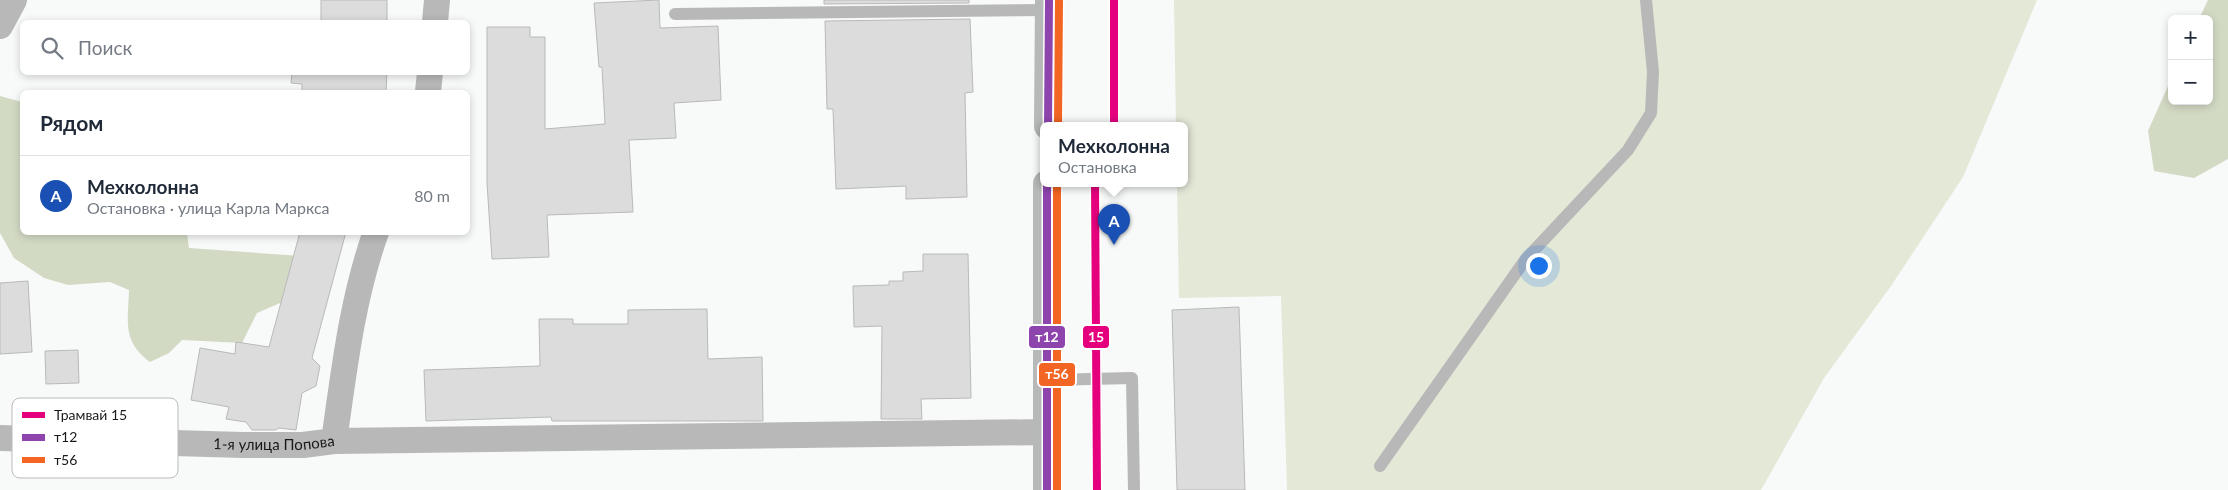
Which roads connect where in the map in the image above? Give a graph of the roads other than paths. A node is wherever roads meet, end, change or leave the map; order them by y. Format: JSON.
{"nodes":[{"id":1,"x":14,"y":0,"type":"edge"},
{"id":2,"x":437,"y":0,"type":"edge"},
{"id":3,"x":1646,"y":0,"type":"edge"},
{"id":4,"x":1049,"y":5,"type":"edge"},
{"id":5,"x":675,"y":14,"type":"dead end"},
{"id":6,"x":435,"y":20,"type":"edge"},
{"id":7,"x":0,"y":26,"type":"edge"},
{"id":8,"x":430,"y":75,"type":"edge"},
{"id":9,"x":428,"y":90,"type":"edge"},
{"id":10,"x":1048,"y":122,"type":"edge"},
{"id":11,"x":1047,"y":187,"type":"edge"},
{"id":12,"x":375,"y":235,"type":"edge"},
{"id":13,"x":1046,"y":380,"type":"junction"},
{"id":14,"x":1047,"y":432,"type":"junction"},
{"id":15,"x":334,"y":441,"type":"junction"},
{"id":16,"x":178,"y":443,"type":"edge"},
{"id":17,"x":1380,"y":466,"type":"dead end"},
{"id":18,"x":1047,"y":490,"type":"edge"},
{"id":19,"x":1134,"y":490,"type":"edge"}],
"edges":[{"from":1,"to":7,"type":"street"},
{"from":2,"to":6,"type":"street"},
{"from":3,"to":17,"type":"lane"},
{"from":4,"to":5,"type":"lane"},
{"from":4,"to":10,"type":"main road"},
{"from":8,"to":9,"type":"street"},
{"from":11,"to":13,"type":"main road"},
{"from":12,"to":15,"type":"street","name":"1-я улица Попова"},
{"from":13,"to":14,"type":"main road"},
{"from":13,"to":19,"type":"lane"},
{"from":14,"to":15,"type":"street"},
{"from":14,"to":18,"type":"main road"},
{"from":15,"to":16,"type":"street","name":"1-я улица Попова"}]}
